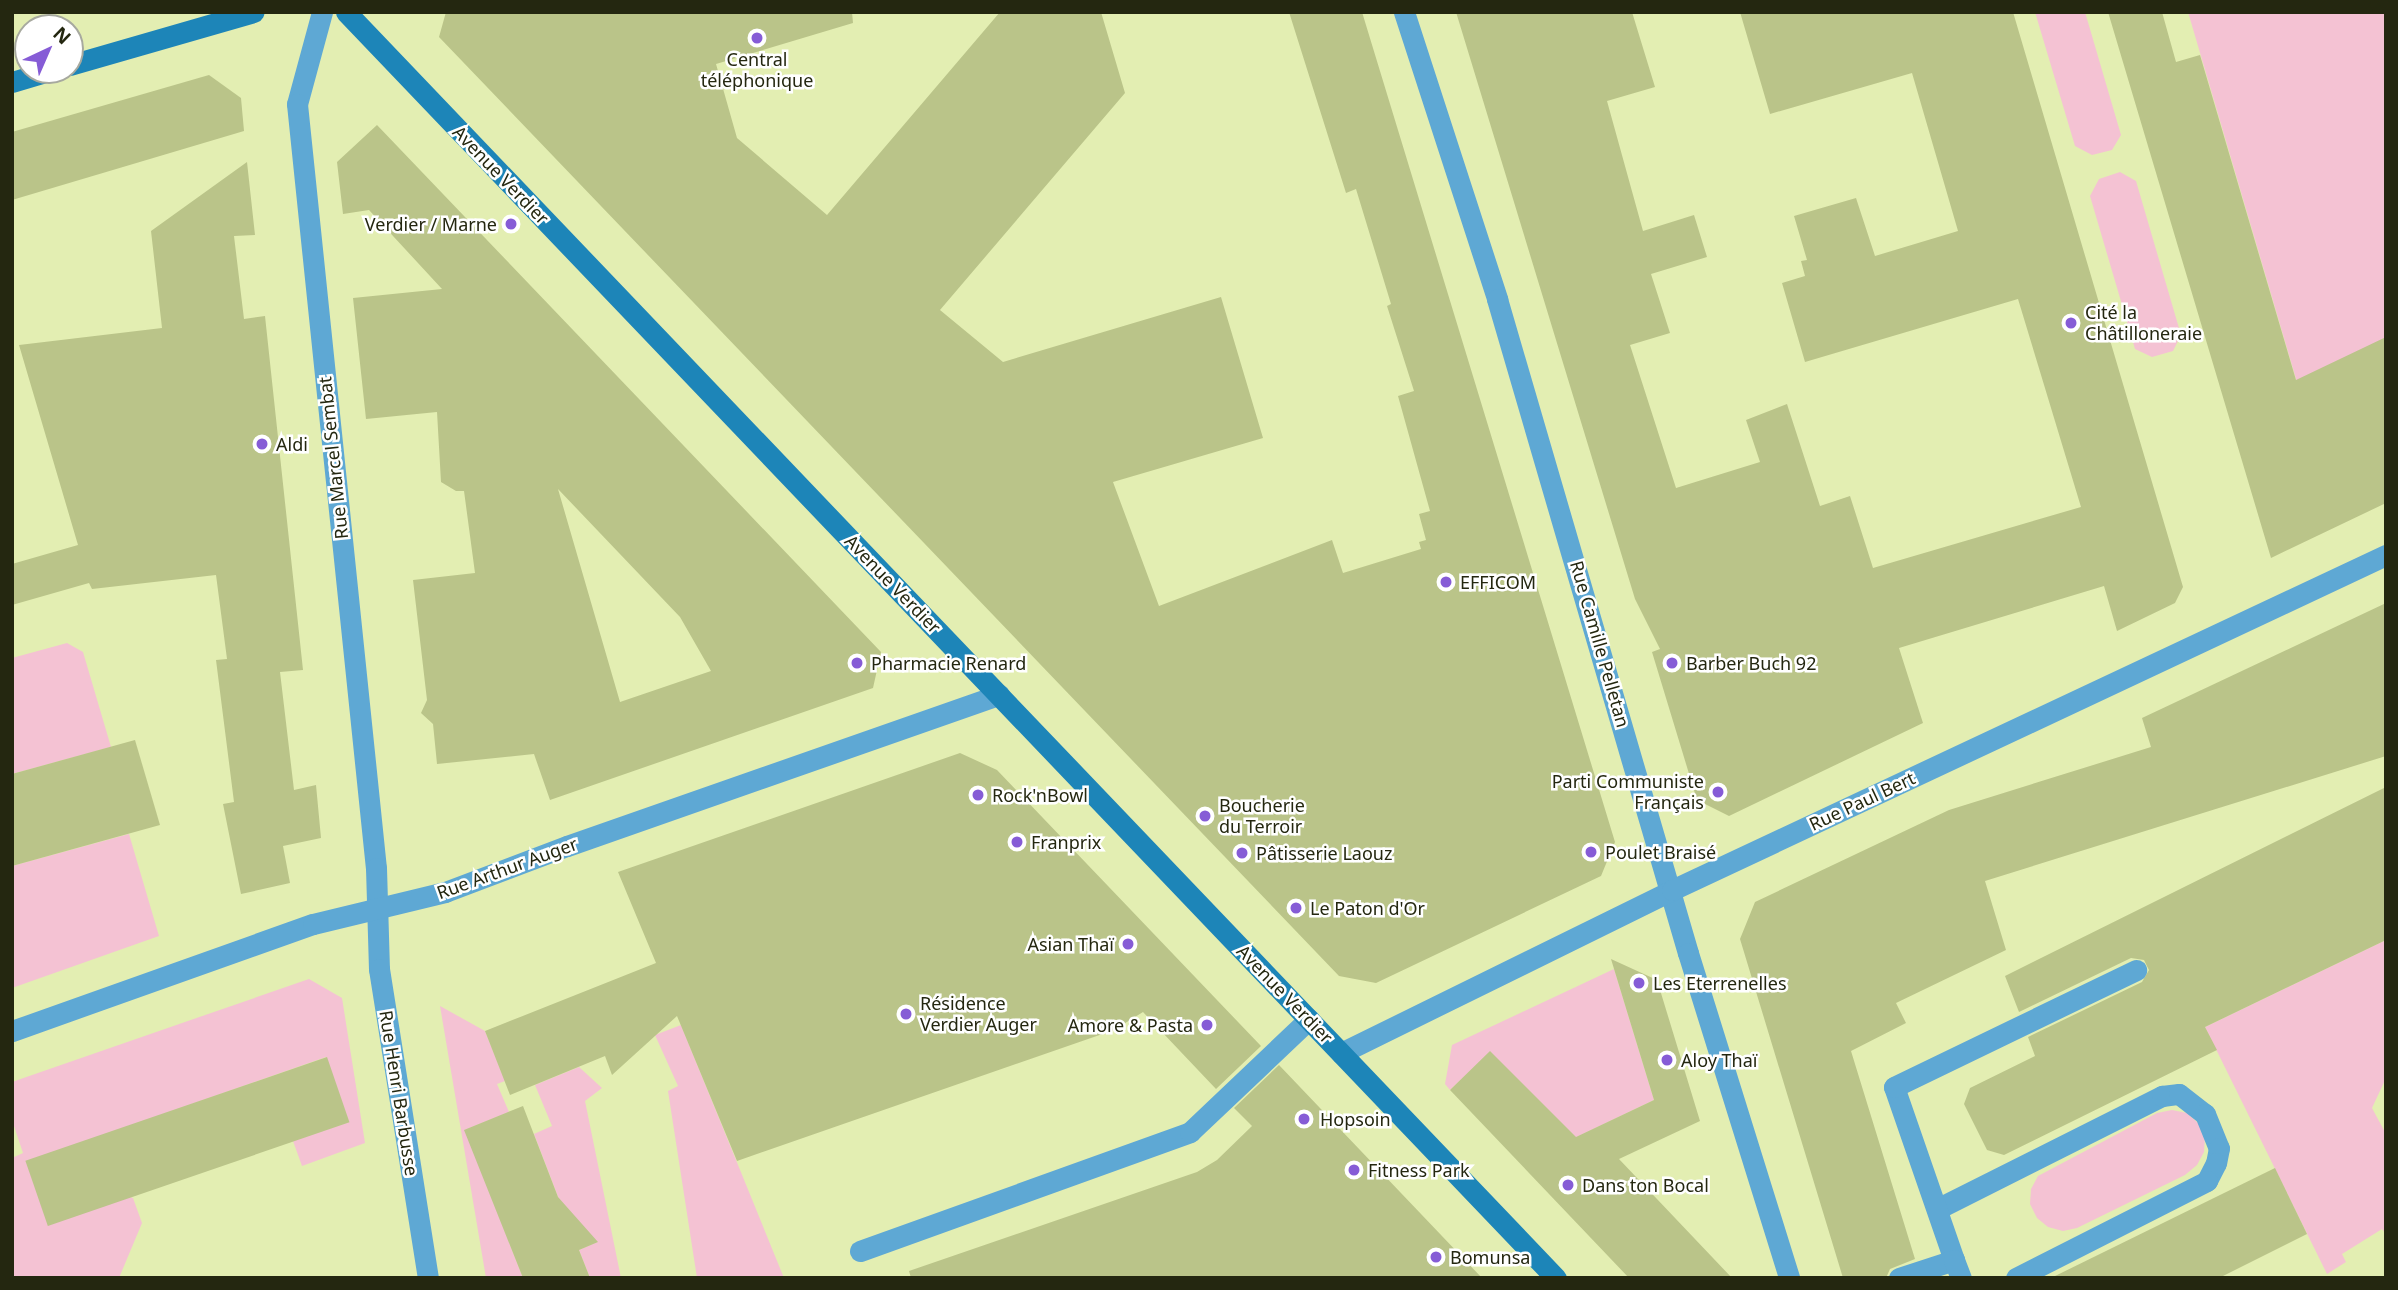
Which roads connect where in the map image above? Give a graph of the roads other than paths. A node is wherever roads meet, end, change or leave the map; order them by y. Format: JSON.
{"nodes":[{"id":1,"x":254,"y":12,"type":"edge"},
{"id":2,"x":322,"y":12,"type":"edge"},
{"id":3,"x":346,"y":12,"type":"edge"},
{"id":4,"x":1404,"y":12,"type":"edge"},
{"id":5,"x":84,"y":61,"type":"edge"},
{"id":6,"x":2386,"y":555,"type":"edge"},
{"id":7,"x":999,"y":695,"type":"junction"},
{"id":8,"x":1672,"y":890,"type":"junction"},
{"id":9,"x":376,"y":907,"type":"junction"},
{"id":10,"x":2136,"y":970,"type":"dead end"},
{"id":11,"x":1309,"y":1019,"type":"junction"},
{"id":12,"x":12,"y":1031,"type":"edge"},
{"id":13,"x":1341,"y":1053,"type":"junction"},
{"id":14,"x":1937,"y":1209,"type":"junction"},
{"id":15,"x":860,"y":1251,"type":"dead end"},
{"id":16,"x":1958,"y":1269,"type":"edge"},
{"id":17,"x":428,"y":1278,"type":"edge"},
{"id":18,"x":1556,"y":1278,"type":"edge"},
{"id":19,"x":1789,"y":1278,"type":"edge"},
{"id":20,"x":1899,"y":1278,"type":"edge"},
{"id":21,"x":2016,"y":1278,"type":"edge"}],
"edges":[{"from":1,"to":5,"type":"main road"},
{"from":2,"to":9,"type":"street","name":"Rue Marcel Sembat"},
{"from":3,"to":7,"type":"main road","name":"Avenue Verdier"},
{"from":4,"to":8,"type":"street","name":"Rue Camille Pelletan"},
{"from":6,"to":8,"type":"street","name":"Rue Paul Bert"},
{"from":7,"to":9,"type":"street","name":"Rue Arthur Auger"},
{"from":7,"to":11,"type":"main road","name":"Avenue Verdier"},
{"from":8,"to":13,"type":"street","name":"Rue Paul Bert"},
{"from":8,"to":19,"type":"street","name":"Rue Camille Pelletan"},
{"from":9,"to":12,"type":"street","name":"Rue Arthur Auger"},
{"from":9,"to":17,"type":"street","name":"Rue Henri Barbusse"},
{"from":10,"to":14,"type":"street"},
{"from":11,"to":13,"type":"main road","name":"Avenue Verdier"},
{"from":11,"to":15,"type":"street"},
{"from":13,"to":18,"type":"main road","name":"Avenue Verdier"},
{"from":14,"to":16,"type":"street"},
{"from":14,"to":21,"type":"street"},
{"from":16,"to":20,"type":"street"}]}
